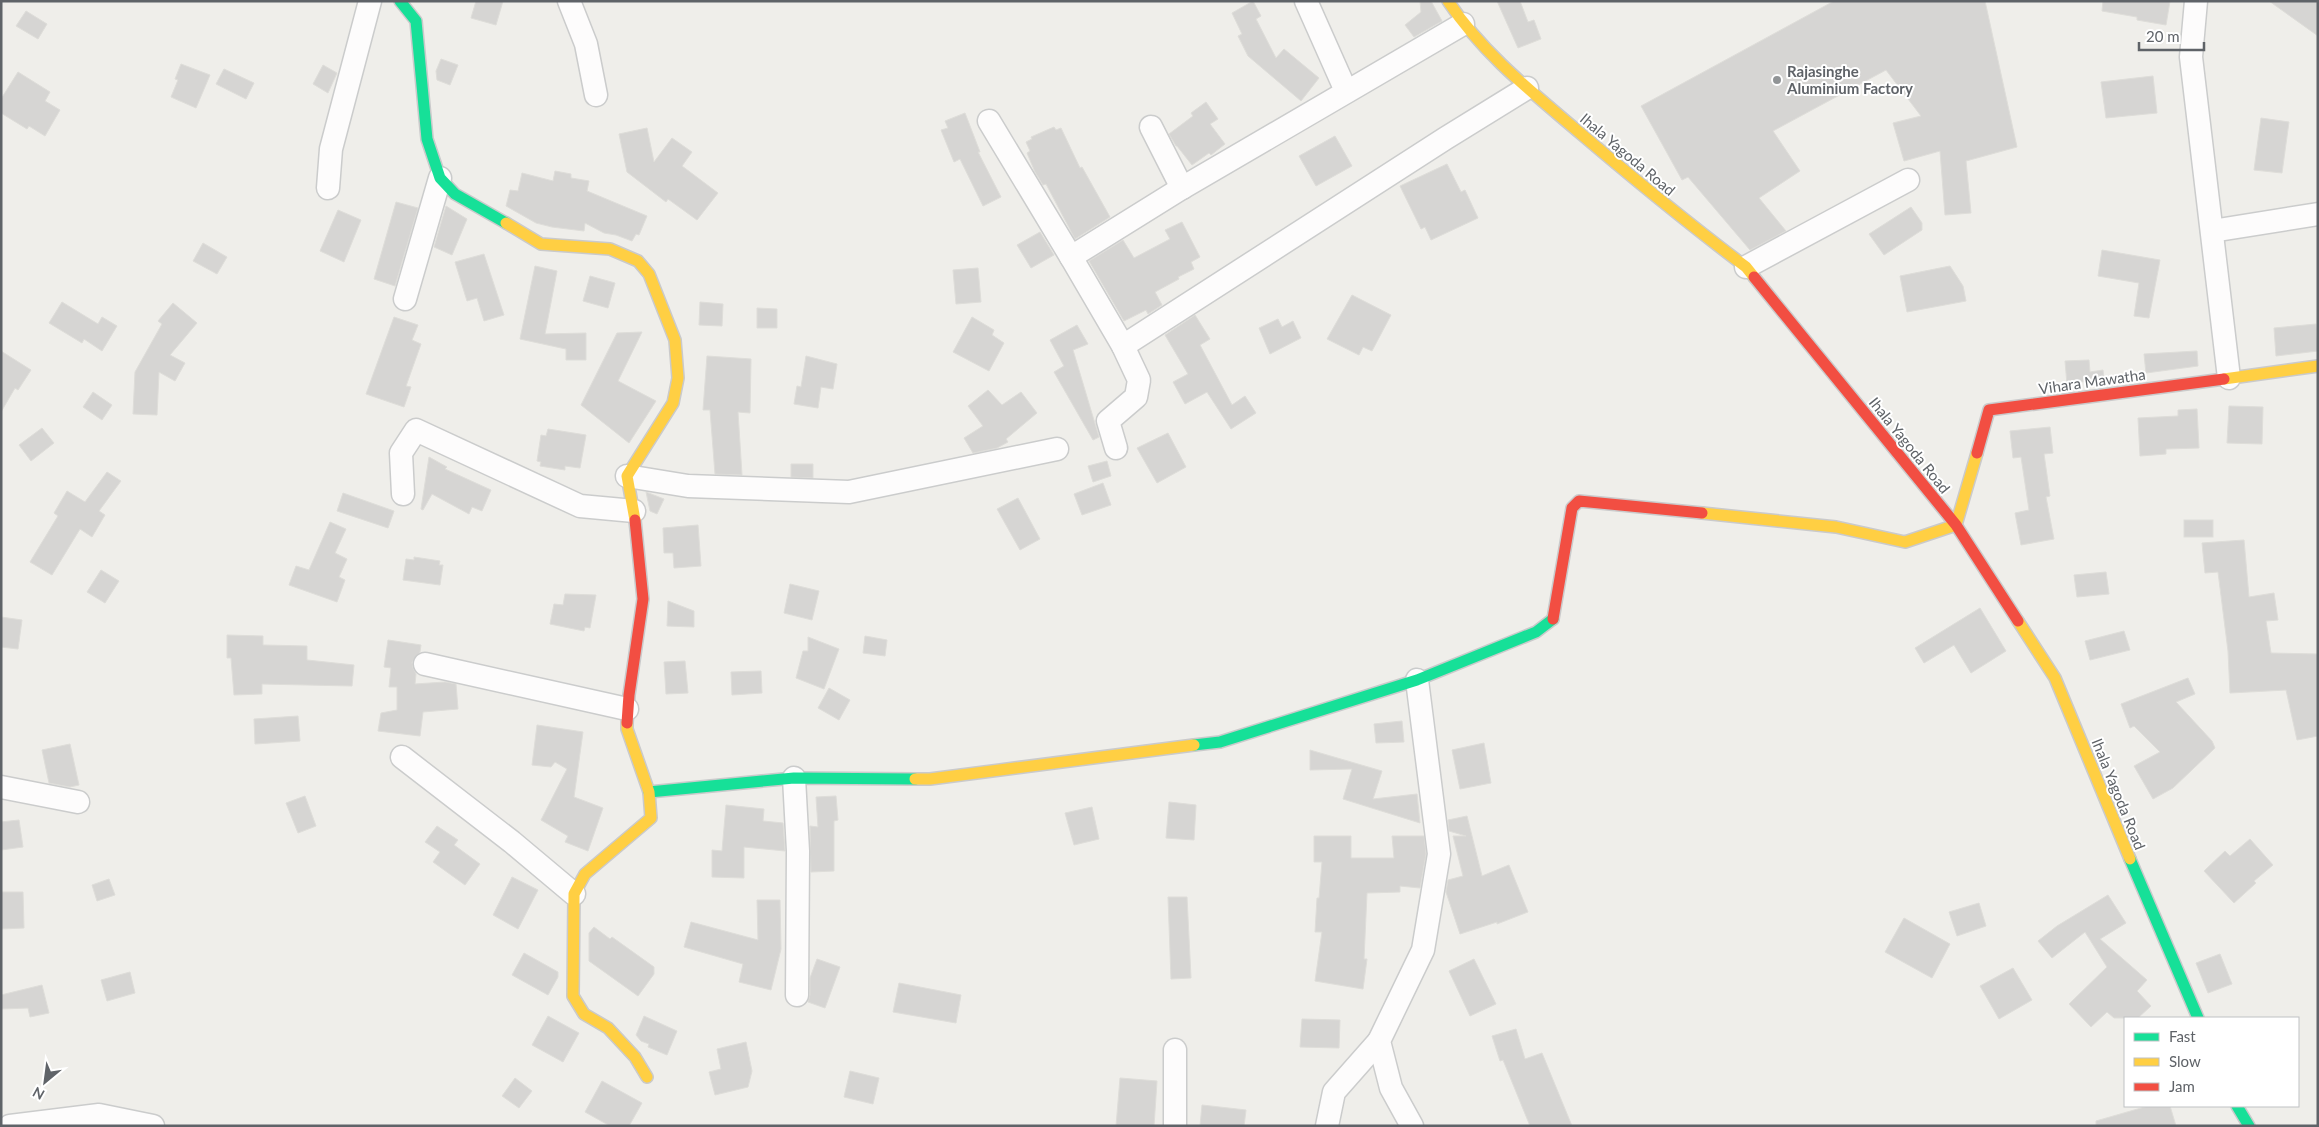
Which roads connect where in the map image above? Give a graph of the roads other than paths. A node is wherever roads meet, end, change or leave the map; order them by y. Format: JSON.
{"nodes":[{"id":1,"x":370,"y":1,"type":"edge"},
{"id":2,"x":400,"y":1,"type":"edge"},
{"id":3,"x":569,"y":1,"type":"edge"},
{"id":4,"x":1306,"y":1,"type":"edge"},
{"id":5,"x":1448,"y":1,"type":"edge"},
{"id":6,"x":2196,"y":1,"type":"edge"},
{"id":7,"x":1463,"y":24,"type":"junction"},
{"id":8,"x":1527,"y":88,"type":"junction"},
{"id":9,"x":1346,"y":91,"type":"junction"},
{"id":10,"x":596,"y":95,"type":"dead end"},
{"id":11,"x":989,"y":120,"type":"dead end"},
{"id":12,"x":1151,"y":127,"type":"dead end"},
{"id":13,"x":440,"y":178,"type":"junction"},
{"id":14,"x":1908,"y":180,"type":"dead end"},
{"id":15,"x":328,"y":188,"type":"dead end"},
{"id":16,"x":1182,"y":188,"type":"junction"},
{"id":17,"x":2318,"y":214,"type":"edge"},
{"id":18,"x":2212,"y":230,"type":"junction"},
{"id":19,"x":1071,"y":257,"type":"junction"},
{"id":20,"x":1746,"y":267,"type":"junction"},
{"id":21,"x":405,"y":299,"type":"dead end"},
{"id":22,"x":1123,"y":346,"type":"junction"},
{"id":23,"x":2318,"y":366,"type":"edge"},
{"id":24,"x":2229,"y":378,"type":"junction"},
{"id":25,"x":1116,"y":448,"type":"dead end"},
{"id":26,"x":1057,"y":449,"type":"dead end"},
{"id":27,"x":627,"y":476,"type":"junction"},
{"id":28,"x":403,"y":494,"type":"dead end"},
{"id":29,"x":634,"y":511,"type":"junction"},
{"id":30,"x":1956,"y":525,"type":"junction"},
{"id":31,"x":425,"y":664,"type":"dead end"},
{"id":32,"x":1417,"y":680,"type":"junction"},
{"id":33,"x":628,"y":710,"type":"junction"},
{"id":34,"x":402,"y":757,"type":"dead end"},
{"id":35,"x":794,"y":778,"type":"junction"},
{"id":36,"x":1,"y":787,"type":"edge"},
{"id":37,"x":649,"y":792,"type":"junction"},
{"id":38,"x":78,"y":802,"type":"dead end"},
{"id":39,"x":574,"y":894,"type":"junction"},
{"id":40,"x":797,"y":995,"type":"dead end"},
{"id":41,"x":2198,"y":1017,"type":"edge"},
{"id":42,"x":1380,"y":1041,"type":"junction"},
{"id":43,"x":1175,"y":1050,"type":"dead end"},
{"id":44,"x":646,"y":1077,"type":"dead end"},
{"id":45,"x":2238,"y":1107,"type":"edge"},
{"id":46,"x":10,"y":1126,"type":"edge"},
{"id":47,"x":153,"y":1126,"type":"edge"},
{"id":48,"x":1175,"y":1126,"type":"edge"},
{"id":49,"x":1326,"y":1126,"type":"edge"},
{"id":50,"x":1412,"y":1126,"type":"edge"},
{"id":51,"x":2249,"y":1126,"type":"edge"}],
"edges":[{"from":1,"to":15,"type":"street"},
{"from":2,"to":13,"type":"street"},
{"from":3,"to":10,"type":"street"},
{"from":4,"to":9,"type":"street"},
{"from":5,"to":7,"type":"street","name":"Ihala Yagoda Road"},
{"from":6,"to":18,"type":"street"},
{"from":7,"to":8,"type":"street","name":"Ihala Yagoda Road"},
{"from":7,"to":9,"type":"street"},
{"from":8,"to":20,"type":"street","name":"Ihala Yagoda Road"},
{"from":8,"to":22,"type":"street"},
{"from":9,"to":16,"type":"street"},
{"from":11,"to":19,"type":"street"},
{"from":12,"to":16,"type":"street"},
{"from":13,"to":21,"type":"street"},
{"from":13,"to":27,"type":"street"},
{"from":14,"to":20,"type":"street"},
{"from":16,"to":19,"type":"street"},
{"from":17,"to":18,"type":"street"},
{"from":18,"to":24,"type":"street"},
{"from":19,"to":22,"type":"street"},
{"from":20,"to":30,"type":"street","name":"Ihala Yagoda Road"},
{"from":22,"to":25,"type":"street"},
{"from":23,"to":24,"type":"street","name":"Vihara Mawatha"},
{"from":24,"to":30,"type":"street","name":"Vihara Mawatha"},
{"from":26,"to":27,"type":"street"},
{"from":27,"to":29,"type":"street"},
{"from":28,"to":29,"type":"street"},
{"from":29,"to":33,"type":"street"},
{"from":30,"to":32,"type":"street"},
{"from":30,"to":41,"type":"street","name":"Ihala Yagoda Road"},
{"from":31,"to":33,"type":"street"},
{"from":32,"to":35,"type":"street"},
{"from":32,"to":42,"type":"street"},
{"from":33,"to":37,"type":"street"},
{"from":34,"to":39,"type":"street"},
{"from":35,"to":37,"type":"street"},
{"from":35,"to":40,"type":"street"},
{"from":36,"to":38,"type":"street"},
{"from":37,"to":39,"type":"street"},
{"from":39,"to":44,"type":"street"},
{"from":42,"to":49,"type":"street"},
{"from":42,"to":50,"type":"street"},
{"from":43,"to":48,"type":"street"},
{"from":45,"to":51,"type":"street"},
{"from":46,"to":47,"type":"street"}]}
